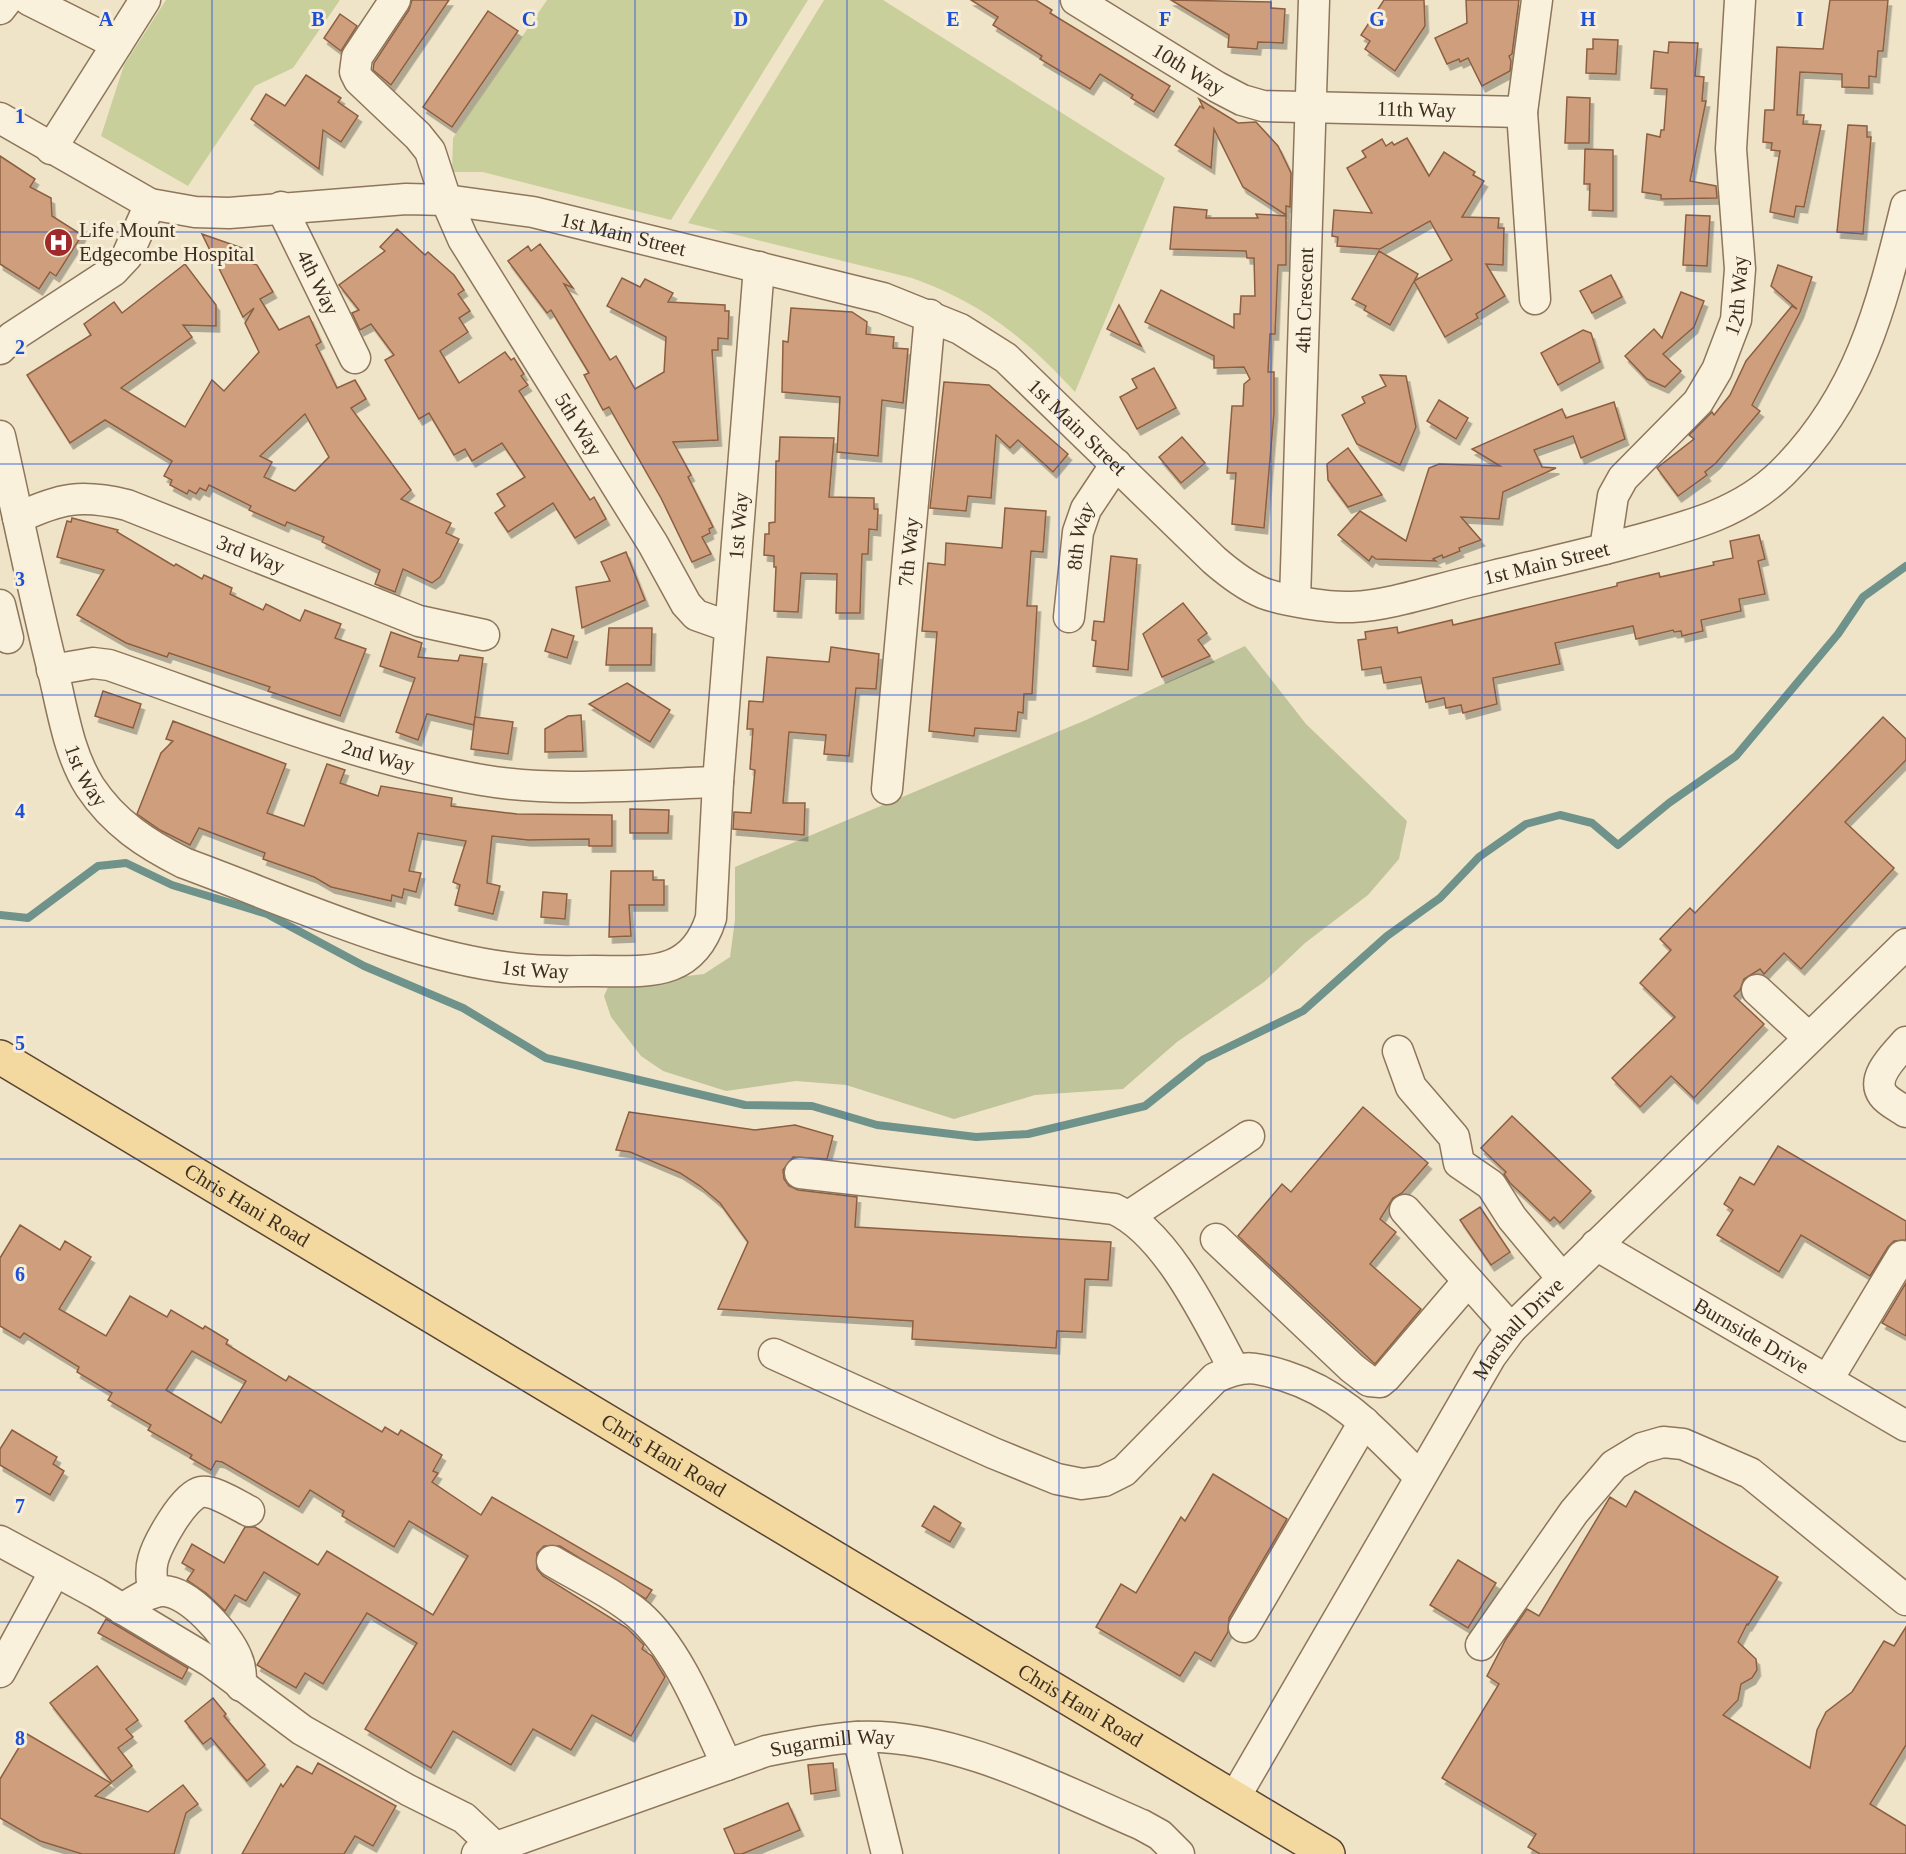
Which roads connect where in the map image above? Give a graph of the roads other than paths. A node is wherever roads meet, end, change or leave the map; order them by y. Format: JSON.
{"nodes":[{"id":1,"x":7,"y":0,"type":"edge"},
{"id":2,"x":29,"y":0,"type":"edge"},
{"id":3,"x":145,"y":0,"type":"edge"},
{"id":4,"x":395,"y":0,"type":"edge"},
{"id":5,"x":1076,"y":0,"type":"edge"},
{"id":6,"x":1314,"y":0,"type":"edge"},
{"id":7,"x":1537,"y":0,"type":"edge"},
{"id":8,"x":1740,"y":0,"type":"edge"},
{"id":9,"x":0,"y":9,"type":"edge"},
{"id":10,"x":117,"y":44,"type":"junction"},
{"id":11,"x":1310,"y":109,"type":"junction"},
{"id":12,"x":1522,"y":112,"type":"junction"},
{"id":13,"x":0,"y":118,"type":"edge"},
{"id":14,"x":51,"y":148,"type":"junction"},
{"id":15,"x":446,"y":200,"type":"junction"},
{"id":16,"x":150,"y":204,"type":"junction"},
{"id":17,"x":1906,"y":206,"type":"edge"},
{"id":18,"x":281,"y":207,"type":"junction"},
{"id":19,"x":759,"y":267,"type":"junction"},
{"id":20,"x":1535,"y":299,"type":"dead end"},
{"id":21,"x":930,"y":315,"type":"junction"},
{"id":22,"x":0,"y":349,"type":"edge"},
{"id":23,"x":355,"y":358,"type":"dead end"},
{"id":24,"x":0,"y":436,"type":"edge"},
{"id":25,"x":1116,"y":464,"type":"junction"},
{"id":26,"x":18,"y":518,"type":"junction"},
{"id":27,"x":1605,"y":549,"type":"junction"},
{"id":28,"x":1295,"y":600,"type":"junction"},
{"id":29,"x":0,"y":605,"type":"edge"},
{"id":30,"x":1069,"y":617,"type":"dead end"},
{"id":31,"x":730,"y":627,"type":"junction"},
{"id":32,"x":484,"y":635,"type":"dead end"},
{"id":33,"x":8,"y":638,"type":"dead end"},
{"id":34,"x":52,"y":670,"type":"junction"},
{"id":35,"x":718,"y":782,"type":"junction"},
{"id":36,"x":887,"y":789,"type":"dead end"},
{"id":37,"x":1906,"y":944,"type":"edge"},
{"id":38,"x":1758,"y":990,"type":"dead end"},
{"id":39,"x":1809,"y":1038,"type":"junction"},
{"id":40,"x":1906,"y":1042,"type":"edge"},
{"id":41,"x":1398,"y":1051,"type":"dead end"},
{"id":42,"x":0,"y":1057,"type":"edge"},
{"id":43,"x":1906,"y":1112,"type":"edge"},
{"id":44,"x":1250,"y":1136,"type":"dead end"},
{"id":45,"x":800,"y":1173,"type":"dead end"},
{"id":46,"x":1405,"y":1210,"type":"dead end"},
{"id":47,"x":1129,"y":1216,"type":"junction"},
{"id":48,"x":1216,"y":1239,"type":"dead end"},
{"id":49,"x":1596,"y":1245,"type":"junction"},
{"id":50,"x":1902,"y":1256,"type":"dead end"},
{"id":51,"x":1562,"y":1278,"type":"junction"},
{"id":52,"x":1468,"y":1281,"type":"junction"},
{"id":53,"x":1511,"y":1329,"type":"junction"},
{"id":54,"x":774,"y":1354,"type":"dead end"},
{"id":55,"x":1234,"y":1369,"type":"junction"},
{"id":56,"x":1828,"y":1379,"type":"junction"},
{"id":57,"x":1364,"y":1422,"type":"junction"},
{"id":58,"x":1906,"y":1426,"type":"edge"},
{"id":59,"x":1420,"y":1477,"type":"junction"},
{"id":60,"x":249,"y":1511,"type":"dead end"},
{"id":61,"x":0,"y":1541,"type":"edge"},
{"id":62,"x":552,"y":1561,"type":"dead end"},
{"id":63,"x":55,"y":1571,"type":"junction"},
{"id":64,"x":153,"y":1593,"type":"junction"},
{"id":65,"x":1906,"y":1600,"type":"edge"},
{"id":66,"x":122,"y":1609,"type":"junction"},
{"id":67,"x":1244,"y":1627,"type":"dead end"},
{"id":68,"x":1481,"y":1645,"type":"dead end"},
{"id":69,"x":0,"y":1672,"type":"edge"},
{"id":70,"x":242,"y":1686,"type":"junction"},
{"id":71,"x":858,"y":1737,"type":"junction"},
{"id":72,"x":727,"y":1765,"type":"junction"},
{"id":73,"x":1235,"y":1797,"type":"junction"},
{"id":74,"x":486,"y":1850,"type":"edge"},
{"id":75,"x":887,"y":1854,"type":"edge"},
{"id":76,"x":1179,"y":1854,"type":"edge"},
{"id":77,"x":1328,"y":1854,"type":"edge"}],
"edges":[{"from":1,"to":9,"type":"street"},
{"from":2,"to":10,"type":"street"},
{"from":3,"to":10,"type":"street"},
{"from":4,"to":15,"type":"street","name":"5th Way"},
{"from":5,"to":11,"type":"street","name":"10th Way"},
{"from":6,"to":11,"type":"street","name":"4th Crescent"},
{"from":7,"to":12,"type":"street"},
{"from":8,"to":27,"type":"street","name":"12th Way"},
{"from":10,"to":14,"type":"street"},
{"from":11,"to":12,"type":"street","name":"11th Way"},
{"from":11,"to":28,"type":"street","name":"4th Crescent"},
{"from":12,"to":20,"type":"street"},
{"from":13,"to":14,"type":"street","name":"1st Main Street"},
{"from":14,"to":16,"type":"street","name":"1st Main Street"},
{"from":15,"to":18,"type":"street","name":"1st Main Street"},
{"from":15,"to":19,"type":"street","name":"1st Main Street"},
{"from":15,"to":31,"type":"street","name":"5th Way"},
{"from":16,"to":18,"type":"street","name":"1st Main Street"},
{"from":16,"to":22,"type":"street"},
{"from":17,"to":27,"type":"street","name":"1st Main Street"},
{"from":18,"to":23,"type":"street","name":"4th Way"},
{"from":19,"to":21,"type":"street","name":"1st Main Street"},
{"from":19,"to":31,"type":"street","name":"1st Way"},
{"from":21,"to":25,"type":"street","name":"1st Main Street"},
{"from":21,"to":36,"type":"street","name":"7th Way"},
{"from":24,"to":26,"type":"street","name":"1st Way"},
{"from":25,"to":28,"type":"street","name":"1st Main Street"},
{"from":25,"to":30,"type":"street","name":"8th Way"},
{"from":26,"to":32,"type":"street","name":"3rd Way"},
{"from":26,"to":34,"type":"street","name":"1st Way"},
{"from":27,"to":28,"type":"street","name":"1st Main Street"},
{"from":29,"to":33,"type":"street"},
{"from":31,"to":35,"type":"street","name":"1st Way"},
{"from":34,"to":35,"type":"street","name":"2nd Way"},
{"from":34,"to":35,"type":"street","name":"1st Way"},
{"from":37,"to":39,"type":"street","name":"Marshall Drive"},
{"from":38,"to":39,"type":"street"},
{"from":39,"to":49,"type":"street","name":"Marshall Drive"},
{"from":40,"to":43,"type":"street"},
{"from":41,"to":51,"type":"street"},
{"from":42,"to":73,"type":"main road","name":"Chris Hani Road"},
{"from":44,"to":47,"type":"street"},
{"from":45,"to":47,"type":"street"},
{"from":46,"to":52,"type":"street"},
{"from":47,"to":55,"type":"street"},
{"from":48,"to":52,"type":"street"},
{"from":49,"to":51,"type":"street","name":"Marshall Drive"},
{"from":49,"to":56,"type":"street","name":"Burnside Drive"},
{"from":50,"to":56,"type":"street"},
{"from":51,"to":53,"type":"street","name":"Marshall Drive"},
{"from":52,"to":53,"type":"street"},
{"from":53,"to":59,"type":"street","name":"Marshall Drive"},
{"from":54,"to":55,"type":"street"},
{"from":55,"to":57,"type":"street"},
{"from":56,"to":58,"type":"street","name":"Burnside Drive"},
{"from":57,"to":59,"type":"street"},
{"from":57,"to":67,"type":"street"},
{"from":59,"to":73,"type":"street","name":"Marshall Drive"},
{"from":60,"to":64,"type":"street"},
{"from":61,"to":63,"type":"street"},
{"from":62,"to":72,"type":"street"},
{"from":63,"to":66,"type":"street"},
{"from":63,"to":69,"type":"street"},
{"from":64,"to":66,"type":"street"},
{"from":64,"to":70,"type":"street"},
{"from":65,"to":68,"type":"street"},
{"from":66,"to":70,"type":"street"},
{"from":70,"to":74,"type":"street"},
{"from":71,"to":72,"type":"street","name":"Sugarmill Way"},
{"from":71,"to":75,"type":"street"},
{"from":71,"to":76,"type":"street","name":"Sugarmill Way"},
{"from":72,"to":74,"type":"street","name":"Sugarmill Way"},
{"from":73,"to":77,"type":"main road","name":"Chris Hani Road"}]}
